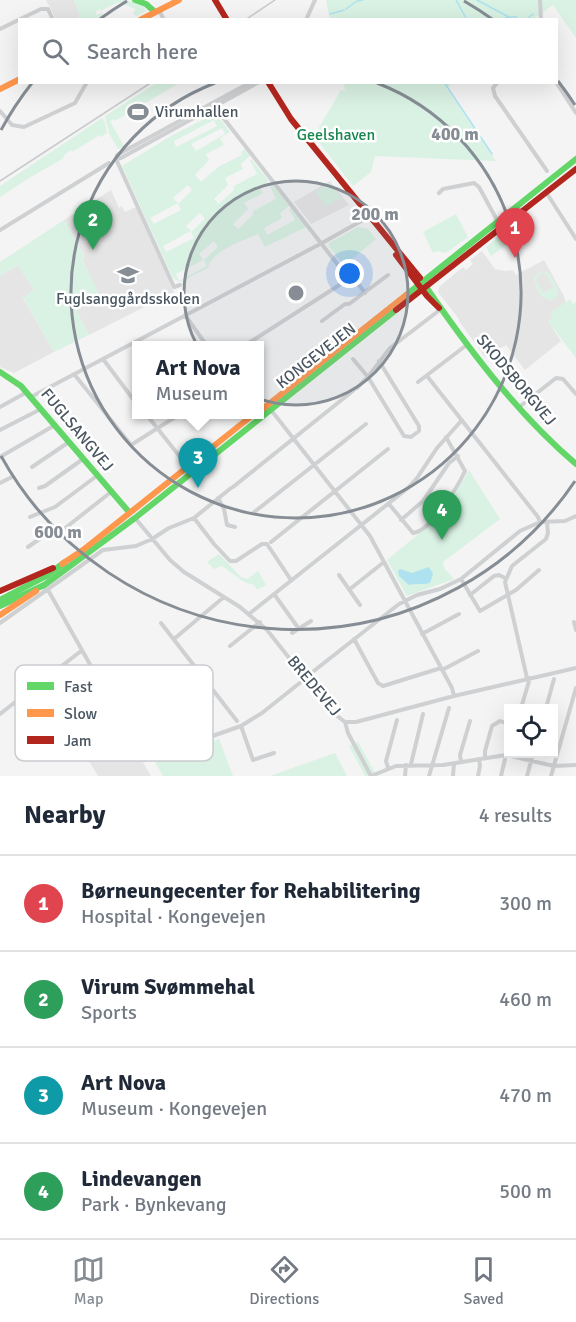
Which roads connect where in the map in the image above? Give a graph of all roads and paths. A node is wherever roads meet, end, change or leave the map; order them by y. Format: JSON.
{"nodes":[{"id":1,"x":135,"y":0,"type":"edge"},
{"id":2,"x":177,"y":0,"type":"edge"},
{"id":3,"x":217,"y":0,"type":"edge"},
{"id":4,"x":315,"y":0,"type":"edge"},
{"id":5,"x":540,"y":0,"type":"edge"},
{"id":6,"x":157,"y":11,"type":"junction"},
{"id":7,"x":23,"y":18,"type":"edge"},
{"id":8,"x":52,"y":18,"type":"edge"},
{"id":9,"x":144,"y":18,"type":"edge"},
{"id":10,"x":162,"y":18,"type":"edge"},
{"id":11,"x":227,"y":18,"type":"edge"},
{"id":12,"x":307,"y":18,"type":"edge"},
{"id":13,"x":541,"y":18,"type":"edge"},
{"id":14,"x":18,"y":20,"type":"edge"},
{"id":15,"x":0,"y":29,"type":"edge"},
{"id":16,"x":18,"y":80,"type":"edge"},
{"id":17,"x":86,"y":84,"type":"edge"},
{"id":18,"x":248,"y":84,"type":"edge"},
{"id":19,"x":255,"y":84,"type":"edge"},
{"id":20,"x":267,"y":84,"type":"edge"},
{"id":21,"x":496,"y":84,"type":"edge"},
{"id":22,"x":557,"y":84,"type":"edge"},
{"id":23,"x":0,"y":89,"type":"edge"},
{"id":24,"x":215,"y":105,"type":"junction"},
{"id":25,"x":0,"y":111,"type":"edge"},
{"id":26,"x":576,"y":113,"type":"edge"},
{"id":27,"x":576,"y":159,"type":"edge"},
{"id":28,"x":109,"y":163,"type":"dead end"},
{"id":29,"x":576,"y":170,"type":"edge"},
{"id":30,"x":547,"y":171,"type":"dead end"},
{"id":31,"x":546,"y":192,"type":"junction"},
{"id":32,"x":439,"y":193,"type":"dead end"},
{"id":33,"x":368,"y":217,"type":"junction"},
{"id":34,"x":498,"y":222,"type":"junction"},
{"id":35,"x":0,"y":230,"type":"edge"},
{"id":36,"x":576,"y":239,"type":"edge"},
{"id":37,"x":322,"y":243,"type":"junction"},
{"id":38,"x":345,"y":274,"type":"junction"},
{"id":39,"x":388,"y":275,"type":"dead end"},
{"id":40,"x":180,"y":285,"type":"dead end"},
{"id":41,"x":422,"y":285,"type":"junction"},
{"id":42,"x":365,"y":293,"type":"junction"},
{"id":43,"x":441,"y":309,"type":"junction"},
{"id":44,"x":186,"y":315,"type":"junction"},
{"id":45,"x":322,"y":321,"type":"dead end"},
{"id":46,"x":138,"y":341,"type":"edge"},
{"id":47,"x":204,"y":341,"type":"edge"},
{"id":48,"x":250,"y":341,"type":"edge"},
{"id":49,"x":132,"y":344,"type":"edge"},
{"id":50,"x":468,"y":344,"type":"junction"},
{"id":51,"x":103,"y":359,"type":"junction"},
{"id":52,"x":353,"y":359,"type":"dead end"},
{"id":53,"x":379,"y":361,"type":"junction"},
{"id":54,"x":0,"y":372,"type":"edge"},
{"id":55,"x":74,"y":374,"type":"junction"},
{"id":56,"x":427,"y":376,"type":"junction"},
{"id":57,"x":368,"y":377,"type":"junction"},
{"id":58,"x":418,"y":382,"type":"dead end"},
{"id":59,"x":29,"y":394,"type":"junction"},
{"id":60,"x":576,"y":394,"type":"edge"},
{"id":61,"x":132,"y":398,"type":"edge"},
{"id":62,"x":0,"y":407,"type":"edge"},
{"id":63,"x":264,"y":408,"type":"edge"},
{"id":64,"x":519,"y":408,"type":"junction"},
{"id":65,"x":41,"y":409,"type":"junction"},
{"id":66,"x":270,"y":409,"type":"junction"},
{"id":67,"x":264,"y":414,"type":"edge"},
{"id":68,"x":150,"y":419,"type":"edge"},
{"id":69,"x":172,"y":419,"type":"edge"},
{"id":70,"x":249,"y":419,"type":"edge"},
{"id":71,"x":258,"y":419,"type":"edge"},
{"id":72,"x":462,"y":420,"type":"junction"},
{"id":73,"x":366,"y":424,"type":"dead end"},
{"id":74,"x":55,"y":425,"type":"junction"},
{"id":75,"x":157,"y":429,"type":"junction"},
{"id":76,"x":0,"y":430,"type":"edge"},
{"id":77,"x":446,"y":437,"type":"junction"},
{"id":78,"x":294,"y":439,"type":"junction"},
{"id":79,"x":69,"y":442,"type":"junction"},
{"id":80,"x":388,"y":449,"type":"dead end"},
{"id":81,"x":458,"y":456,"type":"junction"},
{"id":82,"x":0,"y":457,"type":"edge"},
{"id":83,"x":83,"y":458,"type":"junction"},
{"id":84,"x":576,"y":464,"type":"edge"},
{"id":85,"x":315,"y":465,"type":"junction"},
{"id":86,"x":32,"y":467,"type":"dead end"},
{"id":87,"x":188,"y":467,"type":"junction"},
{"id":88,"x":98,"y":475,"type":"junction"},
{"id":89,"x":12,"y":477,"type":"dead end"},
{"id":90,"x":0,"y":483,"type":"edge"},
{"id":91,"x":39,"y":488,"type":"dead end"},
{"id":92,"x":335,"y":491,"type":"junction"},
{"id":93,"x":111,"y":492,"type":"junction"},
{"id":94,"x":218,"y":498,"type":"junction"},
{"id":95,"x":388,"y":504,"type":"junction"},
{"id":96,"x":129,"y":512,"type":"junction"},
{"id":97,"x":254,"y":513,"type":"dead end"},
{"id":98,"x":576,"y":516,"type":"edge"},
{"id":99,"x":30,"y":517,"type":"dead end"},
{"id":100,"x":135,"y":518,"type":"junction"},
{"id":101,"x":194,"y":518,"type":"junction"},
{"id":102,"x":401,"y":520,"type":"junction"},
{"id":103,"x":540,"y":522,"type":"junction"},
{"id":104,"x":547,"y":522,"type":"junction"},
{"id":105,"x":362,"y":525,"type":"junction"},
{"id":106,"x":235,"y":527,"type":"dead end"},
{"id":107,"x":152,"y":539,"type":"junction"},
{"id":108,"x":271,"y":542,"type":"dead end"},
{"id":109,"x":28,"y":547,"type":"dead end"},
{"id":110,"x":65,"y":562,"type":"junction"},
{"id":111,"x":384,"y":562,"type":"junction"},
{"id":112,"x":539,"y":570,"type":"dead end"},
{"id":113,"x":339,"y":575,"type":"dead end"},
{"id":114,"x":505,"y":578,"type":"junction"},
{"id":115,"x":461,"y":579,"type":"junction"},
{"id":116,"x":291,"y":580,"type":"junction"},
{"id":117,"x":46,"y":588,"type":"junction"},
{"id":118,"x":350,"y":589,"type":"junction"},
{"id":119,"x":0,"y":591,"type":"edge"},
{"id":120,"x":274,"y":594,"type":"junction"},
{"id":121,"x":508,"y":595,"type":"junction"},
{"id":122,"x":470,"y":596,"type":"junction"},
{"id":123,"x":224,"y":597,"type":"junction"},
{"id":124,"x":0,"y":600,"type":"edge"},
{"id":125,"x":404,"y":601,"type":"junction"},
{"id":126,"x":360,"y":605,"type":"dead end"},
{"id":127,"x":0,"y":606,"type":"edge"},
{"id":128,"x":249,"y":614,"type":"junction"},
{"id":129,"x":459,"y":614,"type":"dead end"},
{"id":130,"x":0,"y":615,"type":"edge"},
{"id":131,"x":311,"y":621,"type":"dead end"},
{"id":132,"x":260,"y":622,"type":"junction"},
{"id":133,"x":574,"y":622,"type":"dead end"},
{"id":134,"x":0,"y":623,"type":"edge"},
{"id":135,"x":161,"y":623,"type":"dead end"},
{"id":136,"x":299,"y":629,"type":"junction"},
{"id":137,"x":576,"y":630,"type":"edge"},
{"id":138,"x":292,"y":633,"type":"dead end"},
{"id":139,"x":422,"y":634,"type":"junction"},
{"id":140,"x":174,"y":639,"type":"junction"},
{"id":141,"x":354,"y":639,"type":"junction"},
{"id":142,"x":230,"y":645,"type":"dead end"},
{"id":143,"x":81,"y":651,"type":"junction"},
{"id":144,"x":478,"y":651,"type":"dead end"},
{"id":145,"x":63,"y":665,"type":"edge"},
{"id":146,"x":89,"y":665,"type":"edge"},
{"id":147,"x":194,"y":665,"type":"edge"},
{"id":148,"x":576,"y":668,"type":"edge"},
{"id":149,"x":441,"y":669,"type":"junction"},
{"id":150,"x":310,"y":674,"type":"dead end"},
{"id":151,"x":306,"y":678,"type":"junction"},
{"id":152,"x":529,"y":678,"type":"junction"},
{"id":153,"x":554,"y":679,"type":"dead end"},
{"id":154,"x":576,"y":688,"type":"edge"},
{"id":155,"x":213,"y":689,"type":"edge"},
{"id":156,"x":454,"y":696,"type":"junction"},
{"id":157,"x":15,"y":702,"type":"edge"},
{"id":158,"x":522,"y":704,"type":"edge"},
{"id":159,"x":547,"y":704,"type":"edge"},
{"id":160,"x":449,"y":708,"type":"dead end"},
{"id":161,"x":0,"y":714,"type":"edge"},
{"id":162,"x":423,"y":714,"type":"dead end"},
{"id":163,"x":397,"y":720,"type":"dead end"},
{"id":164,"x":470,"y":721,"type":"dead end"},
{"id":165,"x":345,"y":722,"type":"junction"},
{"id":166,"x":504,"y":722,"type":"edge"},
{"id":167,"x":239,"y":723,"type":"junction"},
{"id":168,"x":213,"y":733,"type":"edge"},
{"id":169,"x":274,"y":753,"type":"dead end"},
{"id":170,"x":504,"y":755,"type":"edge"},
{"id":171,"x":486,"y":758,"type":"junction"},
{"id":172,"x":505,"y":758,"type":"edge"},
{"id":173,"x":525,"y":758,"type":"edge"},
{"id":174,"x":479,"y":759,"type":"junction"},
{"id":175,"x":531,"y":759,"type":"junction"},
{"id":176,"x":461,"y":762,"type":"junction"},
{"id":177,"x":408,"y":764,"type":"junction"},
{"id":178,"x":454,"y":764,"type":"junction"},
{"id":179,"x":576,"y":765,"type":"edge"},
{"id":180,"x":432,"y":766,"type":"junction"},
{"id":181,"x":554,"y":766,"type":"junction"},
{"id":182,"x":388,"y":768,"type":"junction"},
{"id":183,"x":371,"y":776,"type":"edge"},
{"id":184,"x":405,"y":776,"type":"edge"},
{"id":185,"x":429,"y":776,"type":"edge"},
{"id":186,"x":453,"y":776,"type":"edge"},
{"id":187,"x":478,"y":776,"type":"edge"},
{"id":188,"x":501,"y":776,"type":"edge"},
{"id":189,"x":526,"y":776,"type":"edge"},
{"id":190,"x":551,"y":776,"type":"edge"}],
"edges":[{"from":1,"to":6,"type":"main road"},
{"from":2,"to":6,"type":"main road"},
{"from":3,"to":11,"type":"main road"},
{"from":4,"to":12,"type":"street"},
{"from":5,"to":13,"type":"street"},
{"from":6,"to":9,"type":"main road"},
{"from":6,"to":10,"type":"street"},
{"from":7,"to":8,"type":"street"},
{"from":14,"to":15,"type":"street"},
{"from":16,"to":23,"type":"main road"},
{"from":17,"to":25,"type":"street"},
{"from":18,"to":24,"type":"street"},
{"from":19,"to":24,"type":"street"},
{"from":20,"to":33,"type":"main road","name":"SKODSBORGVEJ"},
{"from":21,"to":30,"type":"street"},
{"from":22,"to":26,"type":"street"},
{"from":24,"to":37,"type":"street"},
{"from":24,"to":40,"type":"street"},
{"from":27,"to":34,"type":"main road","name":"KONGEVEJEN"},
{"from":28,"to":35,"type":"street"},
{"from":29,"to":31,"type":"main road","name":"KONGEVEJEN"},
{"from":31,"to":36,"type":"street"},
{"from":31,"to":41,"type":"main road","name":"KONGEVEJEN"},
{"from":32,"to":34,"type":"street"},
{"from":33,"to":37,"type":"street"},
{"from":33,"to":41,"type":"main road","name":"SKODSBORGVEJ"},
{"from":34,"to":41,"type":"main road","name":"KONGEVEJEN"},
{"from":37,"to":38,"type":"street"},
{"from":37,"to":44,"type":"street"},
{"from":38,"to":42,"type":"street"},
{"from":38,"to":48,"type":"street"},
{"from":39,"to":42,"type":"street"},
{"from":41,"to":43,"type":"main road","name":"SKODSBORGVEJ"},
{"from":41,"to":63,"type":"main road","name":"KONGEVEJEN"},
{"from":41,"to":66,"type":"main road","name":"KONGEVEJEN"},
{"from":42,"to":45,"type":"street"},
{"from":43,"to":50,"type":"main road","name":"SKODSBORGVEJ"},
{"from":43,"to":53,"type":"street","name":"KONGEVEJEN"},
{"from":44,"to":46,"type":"street"},
{"from":44,"to":47,"type":"street"},
{"from":49,"to":51,"type":"street"},
{"from":50,"to":56,"type":"street"},
{"from":50,"to":64,"type":"main road","name":"SKODSBORGVEJ"},
{"from":51,"to":55,"type":"street"},
{"from":51,"to":61,"type":"street"},
{"from":52,"to":57,"type":"street"},
{"from":53,"to":57,"type":"street","name":"KONGEVEJEN"},
{"from":53,"to":57,"type":"street"},
{"from":54,"to":59,"type":"main road","name":"FUGLSANGVEJ"},
{"from":55,"to":59,"type":"street"},
{"from":55,"to":75,"type":"street"},
{"from":56,"to":58,"type":"street"},
{"from":56,"to":72,"type":"street"},
{"from":57,"to":78,"type":"street","name":"KONGEVEJEN"},
{"from":59,"to":62,"type":"street"},
{"from":59,"to":65,"type":"main road","name":"FUGLSANGVEJ"},
{"from":60,"to":64,"type":"street"},
{"from":64,"to":84,"type":"main road","name":"SKODSBORGVEJ"},
{"from":65,"to":74,"type":"main road","name":"FUGLSANGVEJ"},
{"from":65,"to":76,"type":"street"},
{"from":66,"to":67,"type":"main road","name":"KONGEVEJEN"},
{"from":66,"to":78,"type":"street"},
{"from":68,"to":75,"type":"street"},
{"from":69,"to":75,"type":"street"},
{"from":70,"to":87,"type":"main road"},
{"from":71,"to":100,"type":"main road","name":"KONGEVEJEN"},
{"from":72,"to":77,"type":"street"},
{"from":72,"to":103,"type":"street"},
{"from":73,"to":85,"type":"street"},
{"from":74,"to":79,"type":"main road","name":"FUGLSANGVEJ"},
{"from":74,"to":82,"type":"street"},
{"from":75,"to":87,"type":"street"},
{"from":77,"to":81,"type":"street"},
{"from":77,"to":95,"type":"street"},
{"from":78,"to":85,"type":"street"},
{"from":78,"to":94,"type":"street","name":"KONGEVEJEN"},
{"from":79,"to":83,"type":"main road","name":"FUGLSANGVEJ"},
{"from":79,"to":86,"type":"street"},
{"from":80,"to":92,"type":"street"},
{"from":81,"to":102,"type":"street"},
{"from":81,"to":102,"type":"street"},
{"from":83,"to":88,"type":"main road","name":"FUGLSANGVEJ"},
{"from":83,"to":91,"type":"street"},
{"from":85,"to":92,"type":"street"},
{"from":85,"to":97,"type":"street"},
{"from":87,"to":96,"type":"main road"},
{"from":88,"to":93,"type":"main road","name":"FUGLSANGVEJ"},
{"from":88,"to":99,"type":"street"},
{"from":89,"to":90,"type":"street"},
{"from":92,"to":105,"type":"street"},
{"from":92,"to":108,"type":"street"},
{"from":93,"to":96,"type":"main road","name":"FUGLSANGVEJ"},
{"from":93,"to":109,"type":"street"},
{"from":94,"to":101,"type":"street","name":"KONGEVEJEN"},
{"from":94,"to":106,"type":"street"},
{"from":95,"to":102,"type":"street"},
{"from":95,"to":105,"type":"street"},
{"from":96,"to":110,"type":"main road"},
{"from":98,"to":104,"type":"street"},
{"from":100,"to":107,"type":"street","name":"BREDEVEJ"},
{"from":100,"to":117,"type":"main road","name":"KONGEVEJEN"},
{"from":101,"to":107,"type":"street","name":"KONGEVEJEN"},
{"from":101,"to":116,"type":"street"},
{"from":103,"to":104,"type":"street"},
{"from":103,"to":115,"type":"street"},
{"from":104,"to":114,"type":"street"},
{"from":105,"to":111,"type":"street"},
{"from":105,"to":116,"type":"street"},
{"from":107,"to":117,"type":"street","name":"KONGEVEJEN"},
{"from":107,"to":123,"type":"street","name":"BREDEVEJ"},
{"from":110,"to":119,"type":"main road"},
{"from":110,"to":124,"type":"main road"},
{"from":111,"to":118,"type":"street"},
{"from":111,"to":125,"type":"street"},
{"from":112,"to":121,"type":"street"},
{"from":113,"to":118,"type":"street"},
{"from":114,"to":121,"type":"street"},
{"from":114,"to":122,"type":"street"},
{"from":115,"to":122,"type":"street"},
{"from":115,"to":125,"type":"street"},
{"from":116,"to":120,"type":"street"},
{"from":117,"to":127,"type":"main road"},
{"from":117,"to":130,"type":"main road"},
{"from":117,"to":134,"type":"street","name":"KONGEVEJEN"},
{"from":117,"to":143,"type":"street"},
{"from":118,"to":126,"type":"street"},
{"from":120,"to":128,"type":"street"},
{"from":120,"to":136,"type":"street"},
{"from":121,"to":122,"type":"street"},
{"from":121,"to":152,"type":"street"},
{"from":123,"to":128,"type":"street","name":"BREDEVEJ"},
{"from":123,"to":140,"type":"street"},
{"from":125,"to":139,"type":"street"},
{"from":125,"to":141,"type":"street"},
{"from":128,"to":132,"type":"street","name":"BREDEVEJ"},
{"from":129,"to":139,"type":"street"},
{"from":131,"to":136,"type":"street"},
{"from":132,"to":142,"type":"street"},
{"from":132,"to":151,"type":"street","name":"BREDEVEJ"},
{"from":133,"to":137,"type":"street"},
{"from":135,"to":140,"type":"street"},
{"from":136,"to":138,"type":"street"},
{"from":139,"to":149,"type":"street"},
{"from":140,"to":147,"type":"street"},
{"from":141,"to":149,"type":"street"},
{"from":141,"to":150,"type":"street"},
{"from":143,"to":145,"type":"street"},
{"from":143,"to":146,"type":"street"},
{"from":144,"to":149,"type":"street"},
{"from":148,"to":152,"type":"street","name":"BREDEVEJ"},
{"from":149,"to":156,"type":"street"},
{"from":151,"to":165,"type":"street","name":"BREDEVEJ"},
{"from":151,"to":167,"type":"street"},
{"from":152,"to":156,"type":"street","name":"BREDEVEJ"},
{"from":152,"to":158,"type":"street"},
{"from":153,"to":159,"type":"street"},
{"from":154,"to":181,"type":"street"},
{"from":155,"to":167,"type":"street"},
{"from":156,"to":165,"type":"street","name":"BREDEVEJ"},
{"from":157,"to":161,"type":"street"},
{"from":160,"to":180,"type":"street"},
{"from":162,"to":177,"type":"street"},
{"from":163,"to":182,"type":"street"},
{"from":164,"to":176,"type":"street"},
{"from":165,"to":183,"type":"street"},
{"from":166,"to":171,"type":"street"},
{"from":167,"to":168,"type":"street"},
{"from":167,"to":169,"type":"street"},
{"from":170,"to":171,"type":"street"},
{"from":171,"to":174,"type":"street"},
{"from":172,"to":188,"type":"street"},
{"from":173,"to":175,"type":"street"},
{"from":174,"to":176,"type":"street"},
{"from":174,"to":187,"type":"street"},
{"from":175,"to":181,"type":"street"},
{"from":175,"to":189,"type":"street"},
{"from":176,"to":178,"type":"street"},
{"from":177,"to":180,"type":"street"},
{"from":177,"to":182,"type":"street"},
{"from":177,"to":184,"type":"street"},
{"from":178,"to":180,"type":"street"},
{"from":178,"to":186,"type":"street"},
{"from":179,"to":181,"type":"street"},
{"from":180,"to":185,"type":"street"},
{"from":181,"to":190,"type":"street"},
{"from":182,"to":183,"type":"street"}]}
